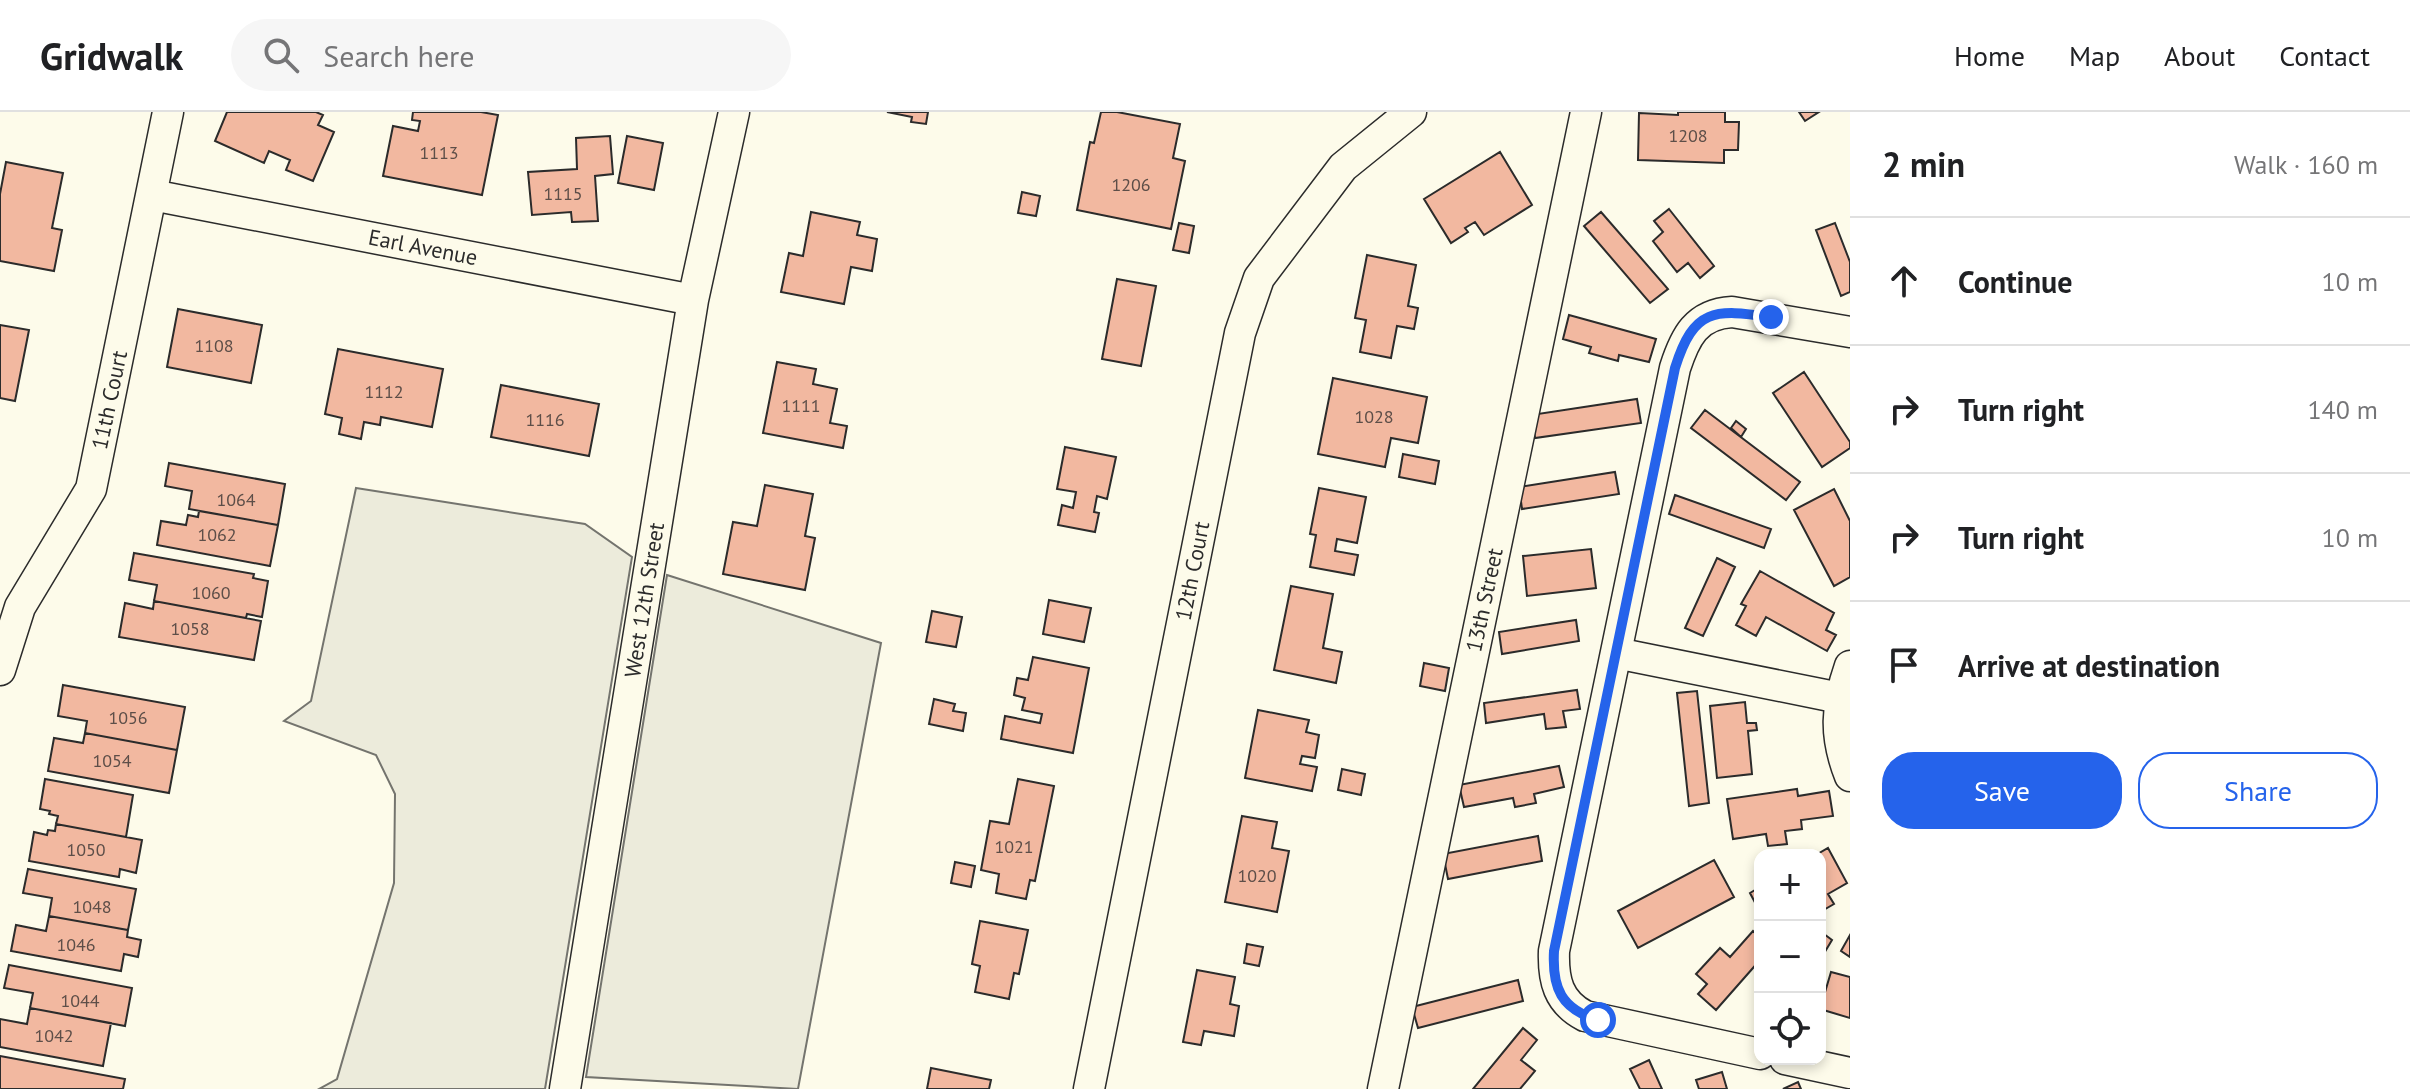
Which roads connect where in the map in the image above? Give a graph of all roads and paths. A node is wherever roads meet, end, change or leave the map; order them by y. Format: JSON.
{"nodes":[{"id":1,"x":168,"y":112,"type":"edge"},
{"id":2,"x":734,"y":112,"type":"edge"},
{"id":3,"x":1411,"y":112,"type":"edge"},
{"id":4,"x":1586,"y":112,"type":"edge"},
{"id":5,"x":152,"y":195,"type":"junction"},
{"id":6,"x":693,"y":300,"type":"junction"},
{"id":7,"x":1850,"y":332,"type":"edge"},
{"id":8,"x":1616,"y":653,"type":"junction"},
{"id":9,"x":1850,"y":666,"type":"edge"},
{"id":10,"x":0,"y":670,"type":"edge"},
{"id":11,"x":1840,"y":698,"type":"junction"},
{"id":12,"x":1850,"y":776,"type":"edge"},
{"id":13,"x":1754,"y":1053,"type":"edge"},
{"id":14,"x":1813,"y":1065,"type":"edge"},
{"id":15,"x":1850,"y":1073,"type":"edge"},
{"id":16,"x":565,"y":1089,"type":"edge"},
{"id":17,"x":1089,"y":1089,"type":"edge"},
{"id":18,"x":1383,"y":1089,"type":"edge"}],
"edges":[{"from":1,"to":5,"type":"street","name":"11th Court"},
{"from":2,"to":6,"type":"street","name":"West 12th Street"},
{"from":3,"to":17,"type":"street","name":"12th Court"},
{"from":4,"to":18,"type":"street","name":"13th Street"},
{"from":5,"to":6,"type":"street","name":"Earl Avenue"},
{"from":5,"to":10,"type":"street","name":"11th Court"},
{"from":6,"to":16,"type":"street","name":"West 12th Street"},
{"from":7,"to":8,"type":"street"},
{"from":8,"to":11,"type":"street"},
{"from":8,"to":13,"type":"street"},
{"from":9,"to":11,"type":"street"},
{"from":11,"to":12,"type":"street"},
{"from":14,"to":15,"type":"street"}]}
